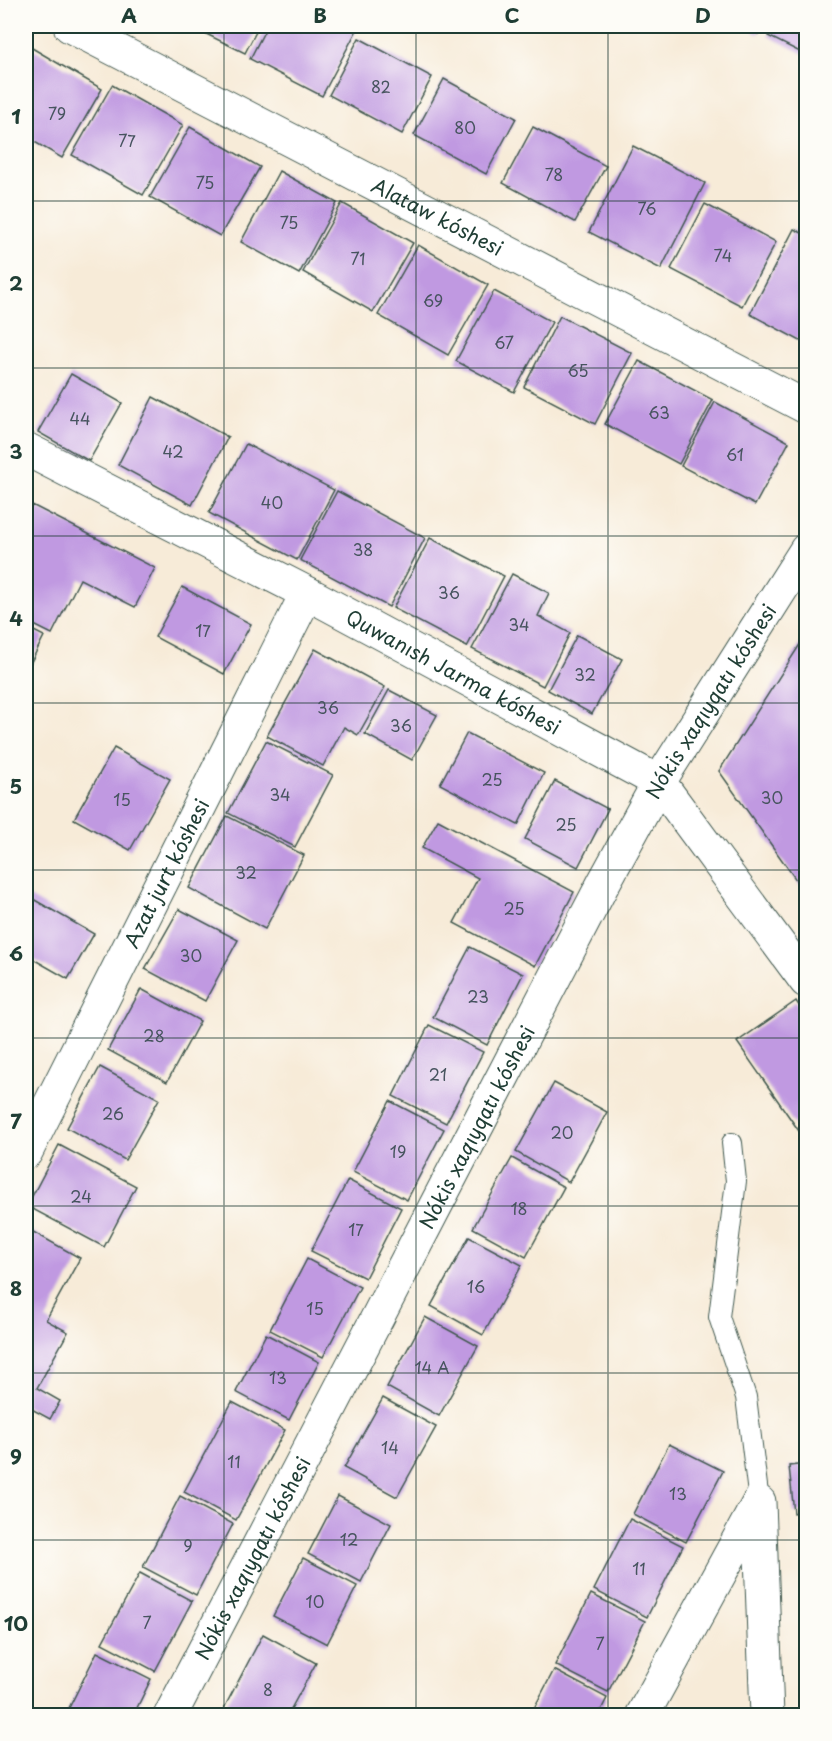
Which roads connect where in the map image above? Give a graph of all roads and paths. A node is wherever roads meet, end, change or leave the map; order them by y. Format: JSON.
{"nodes":[{"id":1,"x":70,"y":26,"type":"edge"},
{"id":2,"x":807,"y":407,"type":"edge"},
{"id":3,"x":26,"y":449,"type":"edge"},
{"id":4,"x":807,"y":550,"type":"edge"},
{"id":5,"x":307,"y":593,"type":"junction"},
{"id":6,"x":659,"y":782,"type":"junction"},
{"id":7,"x":807,"y":981,"type":"edge"},
{"id":8,"x":732,"y":1143,"type":"dead end"},
{"id":9,"x":26,"y":1152,"type":"edge"},
{"id":10,"x":759,"y":1502,"type":"junction"},
{"id":11,"x":170,"y":1716,"type":"edge"},
{"id":12,"x":642,"y":1716,"type":"edge"},
{"id":13,"x":767,"y":1716,"type":"edge"}],
"edges":[{"from":1,"to":2,"type":"street","name":"Alataw kóshesi"},
{"from":3,"to":5,"type":"street","name":"Quwanısh Jarma kóshesi"},
{"from":4,"to":6,"type":"street","name":"Nókis xaqıyqatı kóshesi"},
{"from":5,"to":6,"type":"street","name":"Quwanısh Jarma kóshesi"},
{"from":5,"to":9,"type":"street","name":"Azat jurt kóshesi"},
{"from":6,"to":7,"type":"street","name":"Quwanısh Jarma kóshesi"},
{"from":6,"to":11,"type":"street","name":"Nókis xaqıyqatı kóshesi"},
{"from":8,"to":10,"type":"lane"},
{"from":10,"to":12,"type":"street"},
{"from":10,"to":13,"type":"street"}]}
